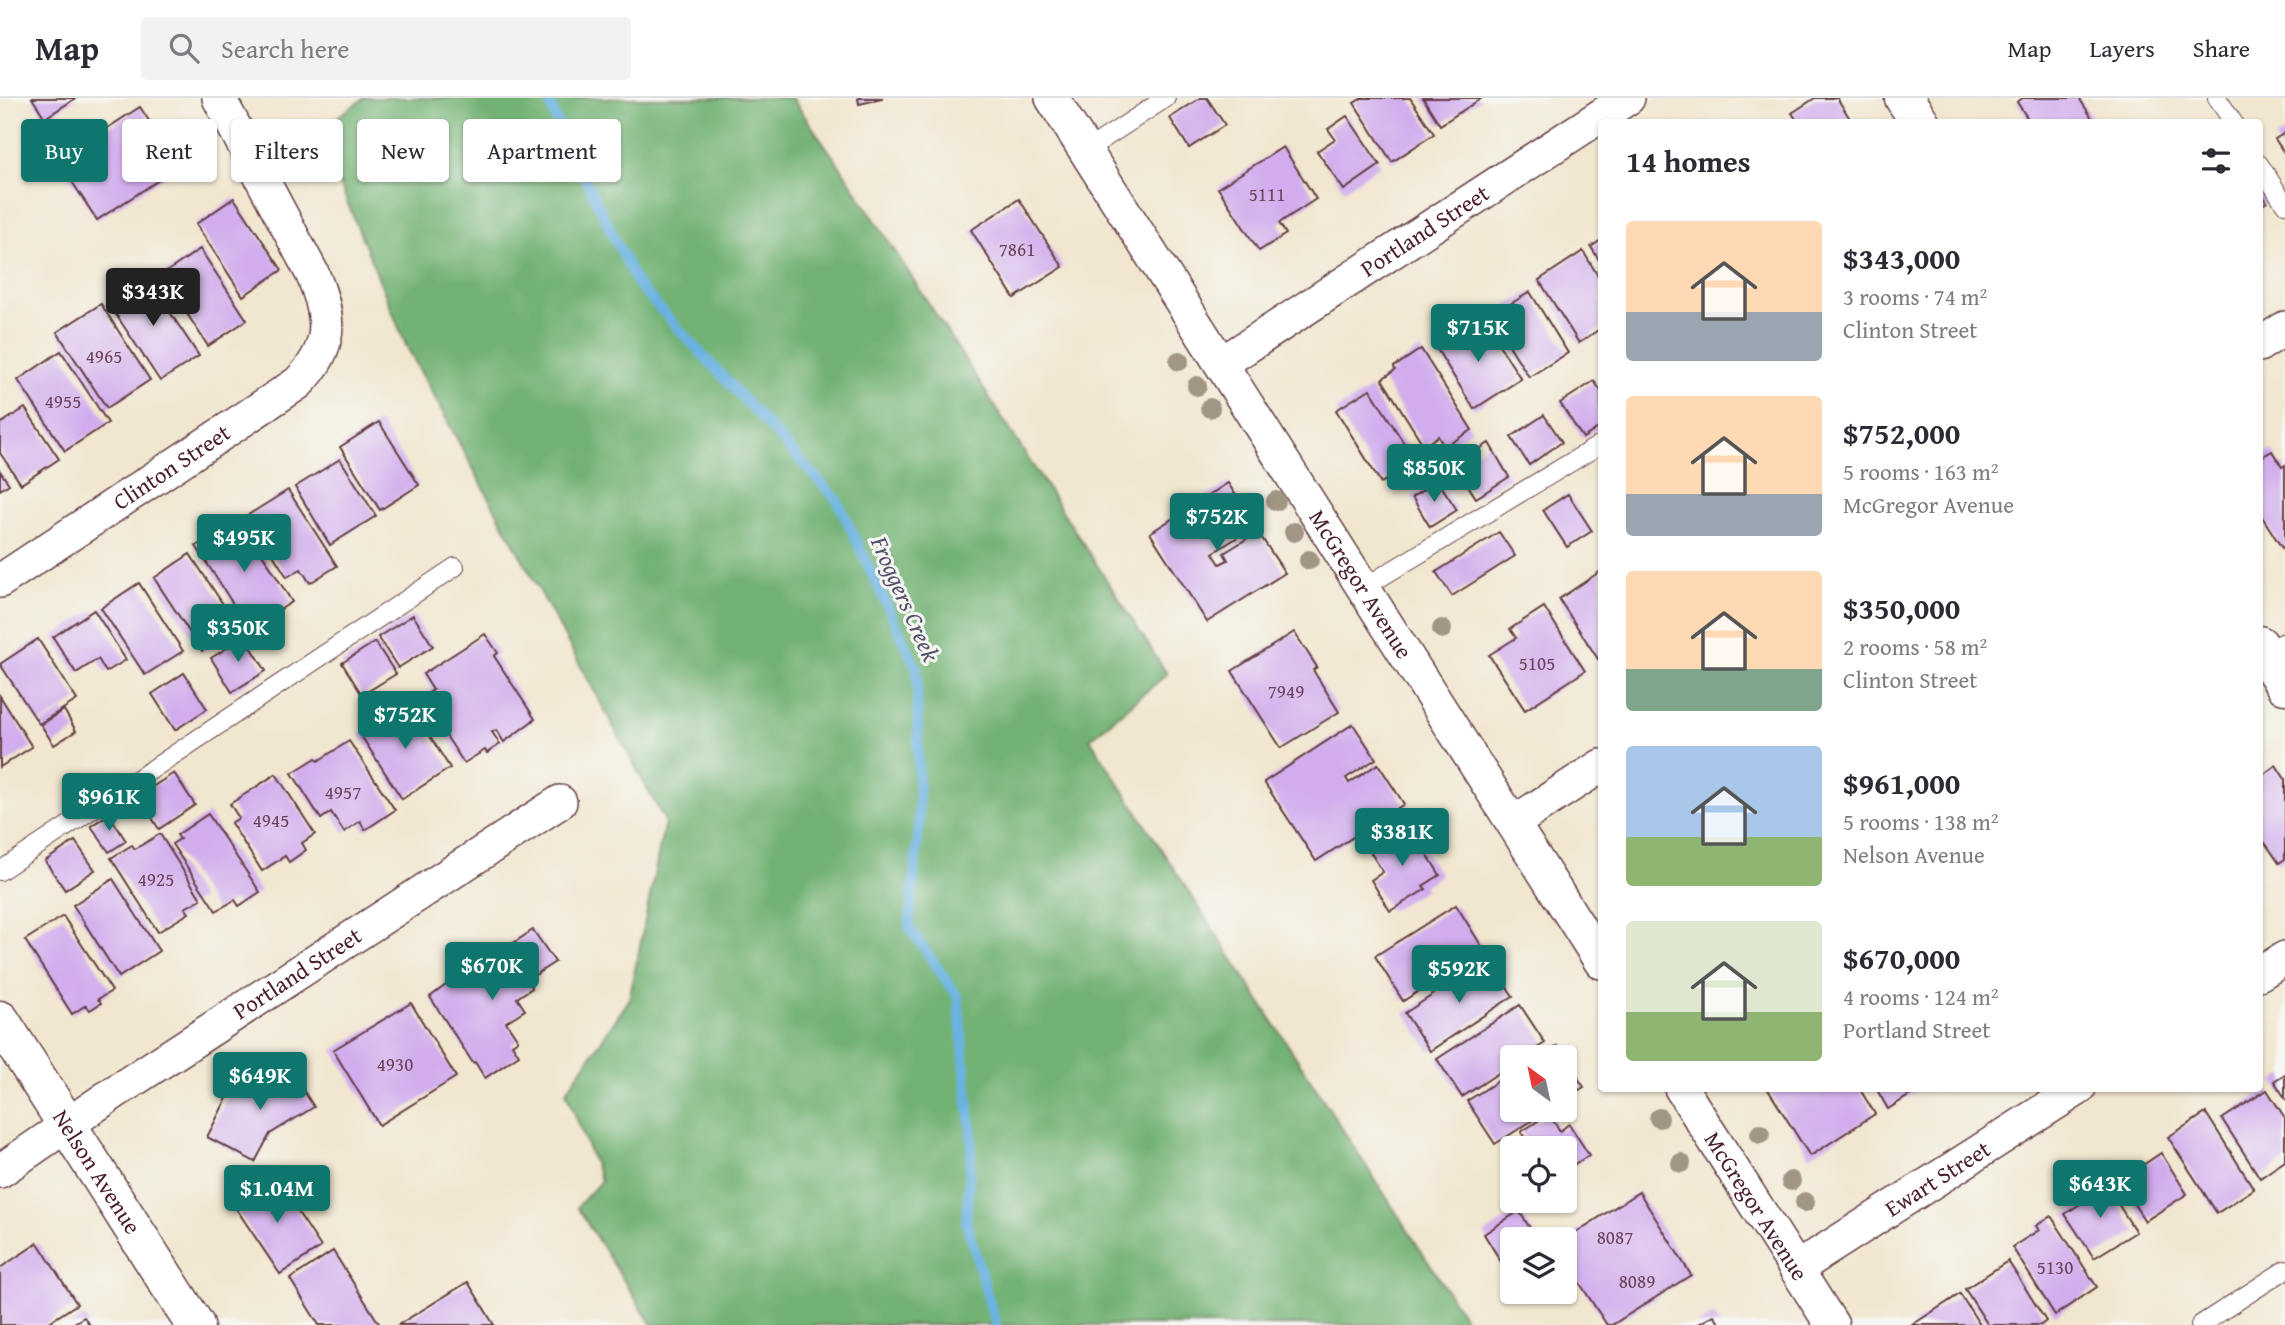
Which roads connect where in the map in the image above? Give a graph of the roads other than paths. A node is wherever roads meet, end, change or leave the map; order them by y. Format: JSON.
{"nodes":[{"id":1,"x":219,"y":98,"type":"edge"},
{"id":2,"x":1052,"y":98,"type":"edge"},
{"id":3,"x":1166,"y":98,"type":"edge"},
{"id":4,"x":1628,"y":98,"type":"edge"},
{"id":5,"x":1904,"y":98,"type":"edge"},
{"id":6,"x":2217,"y":98,"type":"edge"},
{"id":7,"x":1918,"y":119,"type":"edge"},
{"id":8,"x":2230,"y":119,"type":"edge"},
{"id":9,"x":1085,"y":150,"type":"junction"},
{"id":10,"x":2263,"y":170,"type":"edge"},
{"id":11,"x":2285,"y":204,"type":"edge"},
{"id":12,"x":2285,"y":328,"type":"edge"},
{"id":13,"x":2263,"y":342,"type":"edge"},
{"id":14,"x":1222,"y":363,"type":"junction"},
{"id":15,"x":1598,"y":446,"type":"edge"},
{"id":16,"x":455,"y":567,"type":"dead end"},
{"id":17,"x":0,"y":581,"type":"edge"},
{"id":18,"x":1363,"y":588,"type":"junction"},
{"id":19,"x":2267,"y":648,"type":"edge"},
{"id":20,"x":2285,"y":685,"type":"edge"},
{"id":21,"x":1598,"y":768,"type":"edge"},
{"id":22,"x":560,"y":802,"type":"dead end"},
{"id":23,"x":1513,"y":823,"type":"junction"},
{"id":24,"x":0,"y":871,"type":"edge"},
{"id":25,"x":1598,"y":957,"type":"edge"},
{"id":26,"x":2285,"y":958,"type":"edge"},
{"id":27,"x":2263,"y":972,"type":"edge"},
{"id":28,"x":0,"y":1020,"type":"edge"},
{"id":29,"x":1684,"y":1092,"type":"edge"},
{"id":30,"x":2073,"y":1092,"type":"edge"},
{"id":31,"x":68,"y":1126,"type":"junction"},
{"id":32,"x":0,"y":1171,"type":"edge"},
{"id":33,"x":1796,"y":1269,"type":"junction"},
{"id":34,"x":2285,"y":1270,"type":"edge"},
{"id":35,"x":195,"y":1325,"type":"edge"},
{"id":36,"x":1832,"y":1325,"type":"edge"},
{"id":37,"x":2200,"y":1325,"type":"edge"}],
"edges":[{"from":1,"to":17,"type":"street","name":"Clinton Street"},
{"from":2,"to":9,"type":"street","name":"McGregor Avenue"},
{"from":3,"to":9,"type":"lane"},
{"from":4,"to":14,"type":"street","name":"Portland Street"},
{"from":5,"to":7,"type":"street"},
{"from":6,"to":8,"type":"lane"},
{"from":9,"to":14,"type":"street","name":"McGregor Avenue"},
{"from":10,"to":11,"type":"lane"},
{"from":12,"to":13,"type":"street"},
{"from":14,"to":18,"type":"street","name":"McGregor Avenue"},
{"from":15,"to":18,"type":"lane"},
{"from":16,"to":24,"type":"lane"},
{"from":18,"to":23,"type":"street","name":"McGregor Avenue"},
{"from":19,"to":20,"type":"street"},
{"from":21,"to":23,"type":"street"},
{"from":22,"to":31,"type":"street","name":"Portland Street"},
{"from":23,"to":25,"type":"street","name":"McGregor Avenue"},
{"from":26,"to":27,"type":"street"},
{"from":28,"to":31,"type":"street","name":"Nelson Avenue"},
{"from":29,"to":33,"type":"street","name":"McGregor Avenue"},
{"from":30,"to":33,"type":"street","name":"Ewart Street"},
{"from":31,"to":32,"type":"street","name":"Portland Street"},
{"from":31,"to":35,"type":"street","name":"Nelson Avenue"},
{"from":33,"to":36,"type":"street","name":"McGregor Avenue"},
{"from":34,"to":37,"type":"lane"}]}
